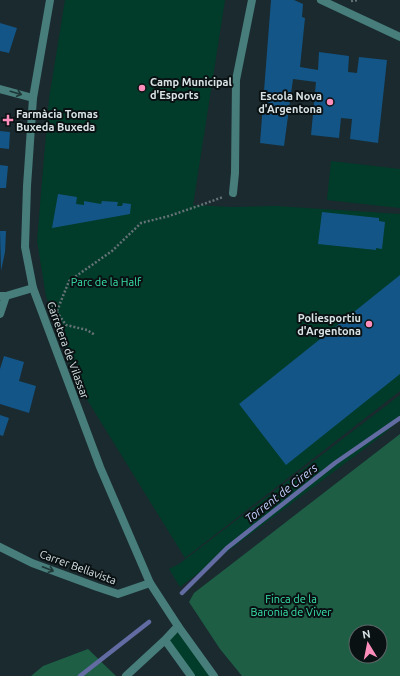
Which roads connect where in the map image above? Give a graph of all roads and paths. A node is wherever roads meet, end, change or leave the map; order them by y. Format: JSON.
{"nodes":[{"id":1,"x":50,"y":0,"type":"edge"},
{"id":2,"x":252,"y":0,"type":"edge"},
{"id":3,"x":321,"y":0,"type":"edge"},
{"id":4,"x":347,"y":0,"type":"edge"},
{"id":5,"x":359,"y":0,"type":"edge"},
{"id":6,"x":400,"y":37,"type":"edge"},
{"id":7,"x":0,"y":88,"type":"edge"},
{"id":8,"x":32,"y":98,"type":"junction"},
{"id":9,"x":233,"y":193,"type":"joint"},
{"id":10,"x":33,"y":288,"type":"junction"},
{"id":11,"x":3,"y":296,"type":"edge"},
{"id":12,"x":0,"y":314,"type":"edge"},
{"id":13,"x":95,"y":335,"type":"dead end"},
{"id":14,"x":0,"y":547,"type":"edge"},
{"id":15,"x":150,"y":583,"type":"junction"},
{"id":16,"x":178,"y":626,"type":"junction"},
{"id":17,"x":165,"y":640,"type":"junction"},
{"id":18,"x":126,"y":676,"type":"edge"},
{"id":19,"x":191,"y":676,"type":"edge"},
{"id":20,"x":214,"y":676,"type":"edge"}],
"edges":[{"from":1,"to":8,"type":"street","name":"Carretera de Vilassar"},
{"from":2,"to":9,"type":"street"},
{"from":3,"to":6,"type":"street"},
{"from":4,"to":5,"type":"path"},
{"from":7,"to":8,"type":"street","one_way":true},
{"from":8,"to":10,"type":"street","name":"Carretera de Vilassar"},
{"from":9,"to":13,"type":"path"},
{"from":10,"to":11,"type":"street"},
{"from":10,"to":15,"type":"street","name":"Carretera de Vilassar"},
{"from":11,"to":12,"type":"street"},
{"from":14,"to":15,"type":"street","name":"Carrer Bellavista","one_way":true},
{"from":15,"to":16,"type":"street","name":"Carretera de Vilassar"},
{"from":16,"to":17,"type":"street"},
{"from":16,"to":20,"type":"street","name":"Carretera de Vilassar"},
{"from":17,"to":18,"type":"street"},
{"from":17,"to":19,"type":"street"}]}
